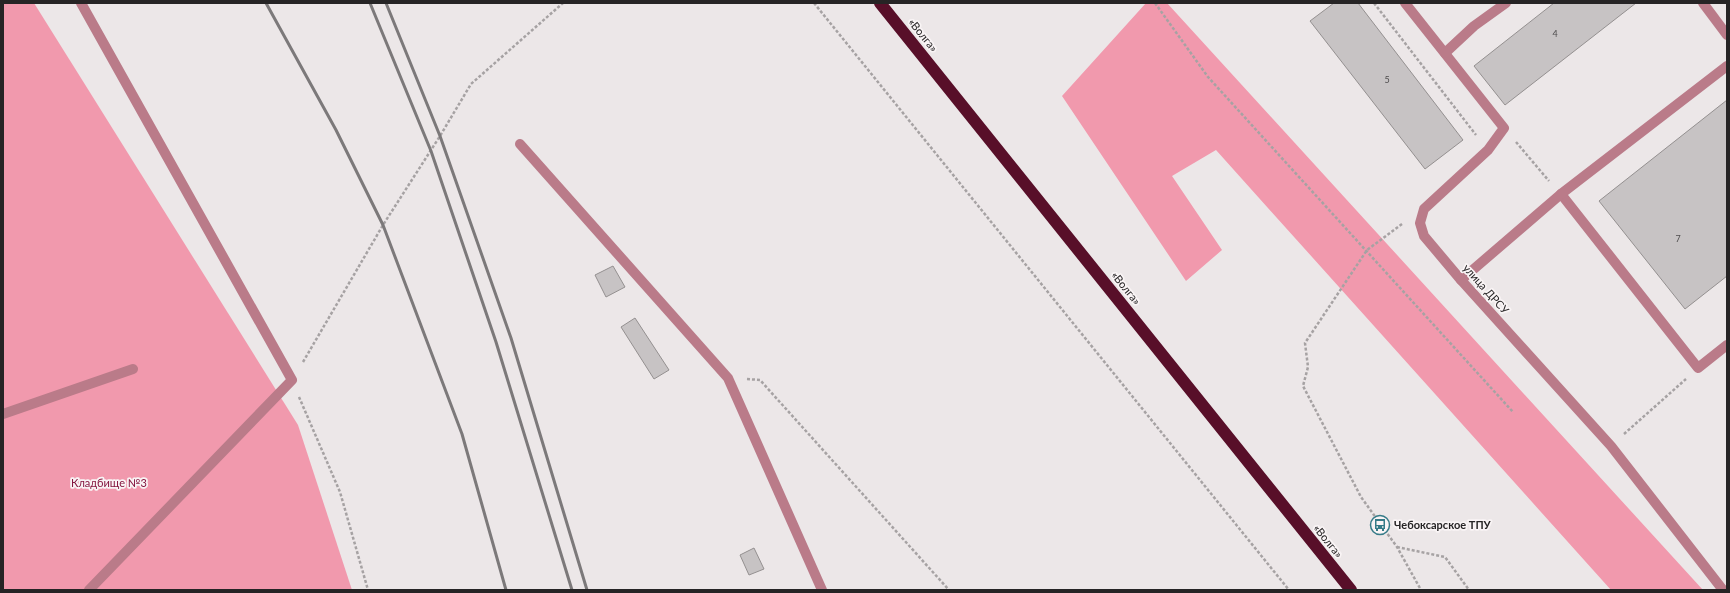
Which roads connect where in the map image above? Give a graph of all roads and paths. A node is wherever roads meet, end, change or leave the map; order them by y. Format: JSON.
{"nodes":[{"id":1,"x":81,"y":3,"type":"edge"},
{"id":2,"x":563,"y":3,"type":"edge"},
{"id":3,"x":814,"y":3,"type":"edge"},
{"id":4,"x":880,"y":3,"type":"edge"},
{"id":5,"x":1155,"y":3,"type":"edge"},
{"id":6,"x":1374,"y":3,"type":"edge"},
{"id":7,"x":1405,"y":3,"type":"edge"},
{"id":8,"x":1506,"y":3,"type":"edge"},
{"id":9,"x":1703,"y":3,"type":"edge"},
{"id":10,"x":1727,"y":35,"type":"edge"},
{"id":11,"x":1445,"y":53,"type":"junction"},
{"id":12,"x":1727,"y":66,"type":"edge"},
{"id":13,"x":1504,"y":128,"type":"junction"},
{"id":14,"x":520,"y":144,"type":"dead end"},
{"id":15,"x":1488,"y":150,"type":"junction"},
{"id":16,"x":1561,"y":194,"type":"junction"},
{"id":17,"x":1424,"y":209,"type":"junction"},
{"id":18,"x":1367,"y":250,"type":"junction"},
{"id":19,"x":1461,"y":280,"type":"junction"},
{"id":20,"x":1727,"y":345,"type":"edge"},
{"id":21,"x":1698,"y":368,"type":"junction"},
{"id":22,"x":133,"y":369,"type":"dead end"},
{"id":23,"x":728,"y":378,"type":"junction"},
{"id":24,"x":292,"y":380,"type":"junction"},
{"id":25,"x":1513,"y":412,"type":"dead end"},
{"id":26,"x":3,"y":414,"type":"edge"},
{"id":27,"x":1611,"y":446,"type":"junction"},
{"id":28,"x":1397,"y":547,"type":"junction"},
{"id":29,"x":89,"y":590,"type":"edge"},
{"id":30,"x":368,"y":590,"type":"edge"},
{"id":31,"x":822,"y":590,"type":"edge"},
{"id":32,"x":949,"y":590,"type":"edge"},
{"id":33,"x":1289,"y":590,"type":"edge"},
{"id":34,"x":1351,"y":590,"type":"edge"},
{"id":35,"x":1421,"y":590,"type":"edge"},
{"id":36,"x":1469,"y":590,"type":"edge"},
{"id":37,"x":1723,"y":590,"type":"edge"}],
"edges":[{"from":1,"to":24,"type":"street"},
{"from":2,"to":24,"type":"path"},
{"from":3,"to":33,"type":"path"},
{"from":4,"to":34,"type":"highway","name":"«Волга»"},
{"from":5,"to":18,"type":"path"},
{"from":6,"to":15,"type":"path"},
{"from":7,"to":11,"type":"street"},
{"from":8,"to":11,"type":"street"},
{"from":9,"to":10,"type":"street"},
{"from":11,"to":13,"type":"street"},
{"from":12,"to":16,"type":"street"},
{"from":13,"to":15,"type":"street"},
{"from":13,"to":16,"type":"path"},
{"from":14,"to":23,"type":"street"},
{"from":15,"to":17,"type":"street"},
{"from":16,"to":19,"type":"street"},
{"from":16,"to":21,"type":"street"},
{"from":17,"to":18,"type":"path"},
{"from":17,"to":19,"type":"street","name":"улица ДРСУ"},
{"from":18,"to":25,"type":"path"},
{"from":18,"to":28,"type":"path"},
{"from":19,"to":27,"type":"street","name":"улица ДРСУ"},
{"from":20,"to":21,"type":"street"},
{"from":21,"to":27,"type":"path"},
{"from":22,"to":26,"type":"street"},
{"from":23,"to":31,"type":"street"},
{"from":23,"to":32,"type":"path"},
{"from":24,"to":29,"type":"street"},
{"from":24,"to":30,"type":"path"},
{"from":27,"to":37,"type":"street","name":"улица ДРСУ"},
{"from":28,"to":35,"type":"path"},
{"from":28,"to":36,"type":"path"}]}
